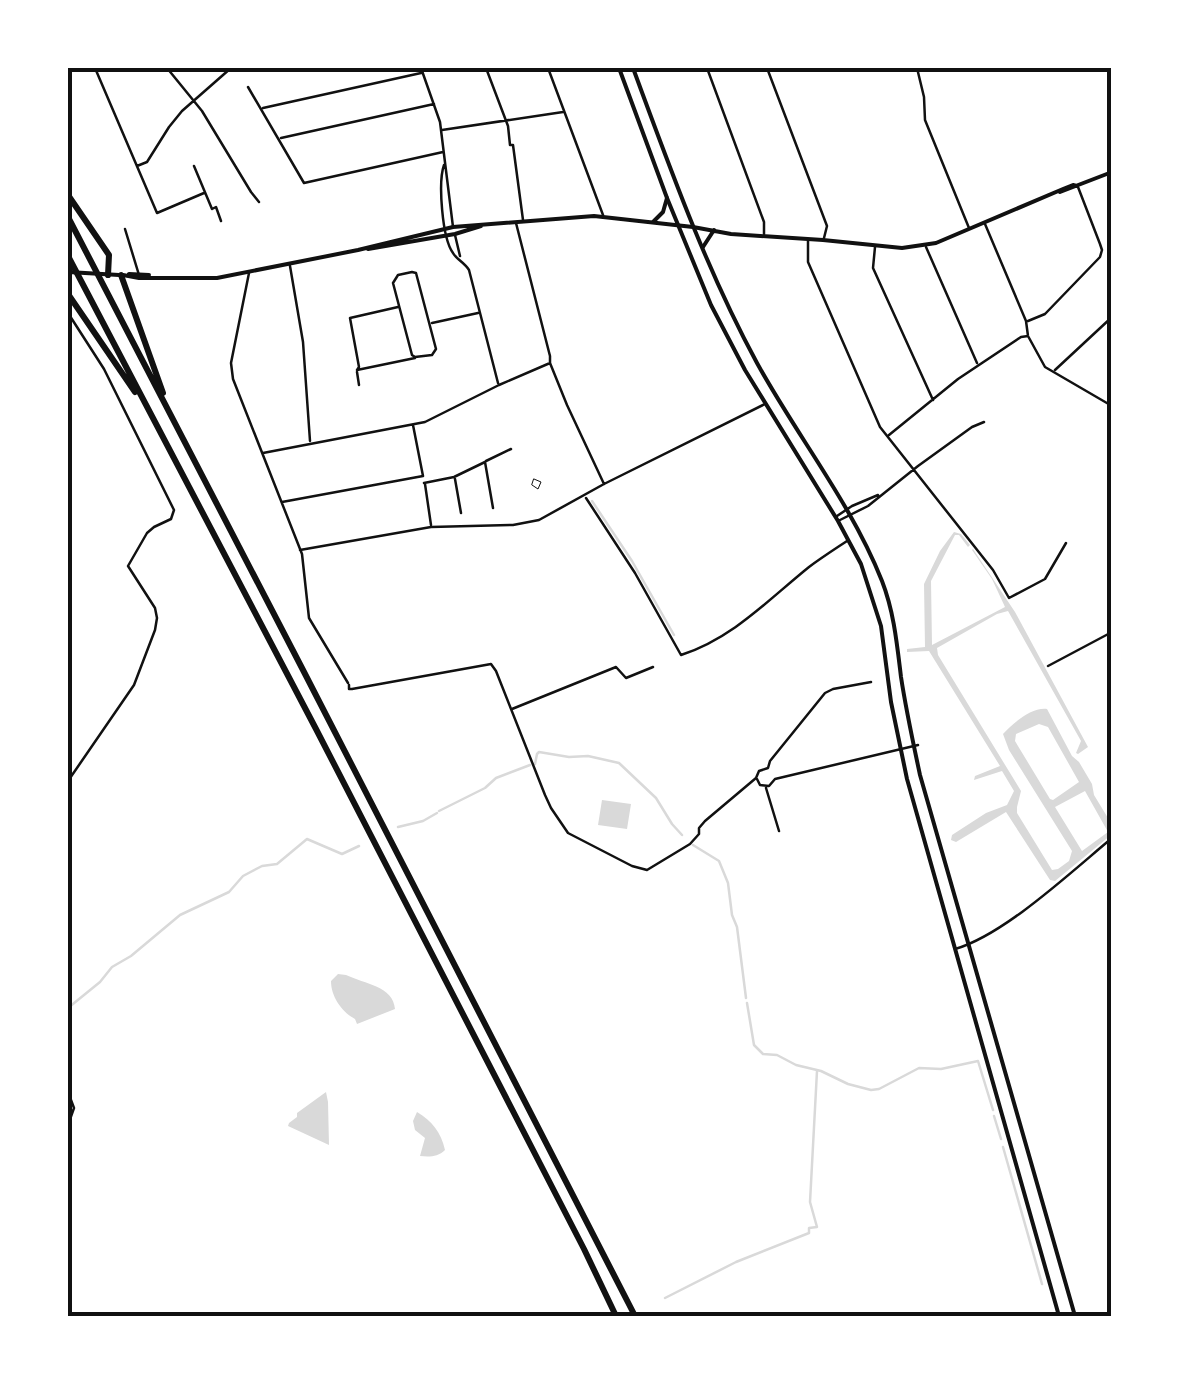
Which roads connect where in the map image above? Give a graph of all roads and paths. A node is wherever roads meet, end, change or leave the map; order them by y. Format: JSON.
{"nodes":[{"id":1,"x":107,"y":68,"type":"edge"},
{"id":2,"x":167,"y":68,"type":"edge"},
{"id":3,"x":230,"y":68,"type":"edge"},
{"id":4,"x":486,"y":68,"type":"edge"},
{"id":5,"x":548,"y":68,"type":"edge"},
{"id":6,"x":619,"y":68,"type":"edge"},
{"id":7,"x":634,"y":68,"type":"edge"},
{"id":8,"x":707,"y":68,"type":"edge"},
{"id":9,"x":767,"y":68,"type":"edge"},
{"id":10,"x":917,"y":68,"type":"edge"},
{"id":11,"x":96,"y":70,"type":"edge"},
{"id":12,"x":422,"y":70,"type":"edge"},
{"id":13,"x":248,"y":87,"type":"dead end"},
{"id":14,"x":193,"y":99,"type":"junction"},
{"id":15,"x":434,"y":104,"type":"junction"},
{"id":16,"x":261,"y":108,"type":"junction"},
{"id":17,"x":565,"y":112,"type":"junction"},
{"id":18,"x":506,"y":120,"type":"junction"},
{"id":19,"x":441,"y":130,"type":"junction"},
{"id":20,"x":280,"y":139,"type":"junction"},
{"id":21,"x":443,"y":152,"type":"junction"},
{"id":22,"x":444,"y":165,"type":"junction"},
{"id":23,"x":136,"y":166,"type":"junction"},
{"id":24,"x":194,"y":166,"type":"dead end"},
{"id":25,"x":1112,"y":172,"type":"edge"},
{"id":26,"x":1077,"y":186,"type":"junction"},
{"id":27,"x":204,"y":192,"type":"junction"},
{"id":28,"x":68,"y":195,"type":"edge"},
{"id":29,"x":667,"y":198,"type":"junction"},
{"id":30,"x":683,"y":200,"type":"junction"},
{"id":31,"x":260,"y":202,"type":"dead end"},
{"id":32,"x":670,"y":205,"type":"junction"},
{"id":33,"x":603,"y":216,"type":"junction"},
{"id":34,"x":68,"y":217,"type":"edge"},
{"id":35,"x":524,"y":220,"type":"junction"},
{"id":36,"x":221,"y":221,"type":"dead end"},
{"id":37,"x":516,"y":221,"type":"junction"},
{"id":38,"x":653,"y":222,"type":"junction"},
{"id":39,"x":985,"y":224,"type":"junction"},
{"id":40,"x":678,"y":225,"type":"junction"},
{"id":41,"x":693,"y":227,"type":"junction"},
{"id":42,"x":124,"y":228,"type":"dead end"},
{"id":43,"x":714,"y":230,"type":"junction"},
{"id":44,"x":969,"y":230,"type":"junction"},
{"id":45,"x":454,"y":231,"type":"junction"},
{"id":46,"x":446,"y":232,"type":"junction"},
{"id":47,"x":764,"y":236,"type":"junction"},
{"id":48,"x":808,"y":238,"type":"junction"},
{"id":49,"x":823,"y":240,"type":"junction"},
{"id":50,"x":876,"y":246,"type":"junction"},
{"id":51,"x":925,"y":246,"type":"junction"},
{"id":52,"x":702,"y":249,"type":"junction"},
{"id":53,"x":69,"y":258,"type":"edge"},
{"id":54,"x":461,"y":259,"type":"junction"},
{"id":55,"x":290,"y":264,"type":"junction"},
{"id":56,"x":249,"y":272,"type":"junction"},
{"id":57,"x":68,"y":274,"type":"edge"},
{"id":58,"x":108,"y":275,"type":"junction"},
{"id":59,"x":121,"y":275,"type":"junction"},
{"id":60,"x":139,"y":276,"type":"junction"},
{"id":61,"x":68,"y":294,"type":"edge"},
{"id":62,"x":399,"y":306,"type":"junction"},
{"id":63,"x":68,"y":313,"type":"edge"},
{"id":64,"x":480,"y":313,"type":"junction"},
{"id":65,"x":1112,"y":317,"type":"edge"},
{"id":66,"x":1026,"y":321,"type":"junction"},
{"id":67,"x":735,"y":322,"type":"junction"},
{"id":68,"x":430,"y":324,"type":"junction"},
{"id":69,"x":722,"y":328,"type":"junction"},
{"id":70,"x":1028,"y":336,"type":"junction"},
{"id":71,"x":415,"y":358,"type":"junction"},
{"id":72,"x":550,"y":363,"type":"junction"},
{"id":73,"x":978,"y":366,"type":"junction"},
{"id":74,"x":358,"y":370,"type":"junction"},
{"id":75,"x":1054,"y":371,"type":"junction"},
{"id":76,"x":359,"y":385,"type":"dead end"},
{"id":77,"x":499,"y":385,"type":"junction"},
{"id":78,"x":933,"y":400,"type":"junction"},
{"id":79,"x":765,"y":404,"type":"junction"},
{"id":80,"x":1112,"y":406,"type":"edge"},
{"id":81,"x":170,"y":413,"type":"junction"},
{"id":82,"x":152,"y":416,"type":"junction"},
{"id":83,"x":984,"y":422,"type":"dead end"},
{"id":84,"x":413,"y":425,"type":"junction"},
{"id":85,"x":888,"y":436,"type":"junction"},
{"id":86,"x":310,"y":444,"type":"junction"},
{"id":87,"x":511,"y":449,"type":"dead end"},
{"id":88,"x":262,"y":454,"type":"junction"},
{"id":89,"x":484,"y":462,"type":"junction"},
{"id":90,"x":915,"y":468,"type":"junction"},
{"id":91,"x":424,"y":476,"type":"junction"},
{"id":92,"x":454,"y":478,"type":"junction"},
{"id":93,"x":424,"y":482,"type":"junction"},
{"id":94,"x":604,"y":484,"type":"junction"},
{"id":95,"x":880,"y":494,"type":"junction"},
{"id":96,"x":585,"y":496,"type":"junction"},
{"id":97,"x":281,"y":502,"type":"junction"},
{"id":98,"x":493,"y":508,"type":"dead end"},
{"id":99,"x":846,"y":509,"type":"junction"},
{"id":100,"x":461,"y":513,"type":"dead end"},
{"id":101,"x":850,"y":516,"type":"junction"},
{"id":102,"x":836,"y":519,"type":"junction"},
{"id":103,"x":431,"y":527,"type":"junction"},
{"id":104,"x":848,"y":540,"type":"junction"},
{"id":105,"x":1066,"y":542,"type":"dead end"},
{"id":106,"x":300,"y":550,"type":"junction"},
{"id":107,"x":1112,"y":632,"type":"edge"},
{"id":108,"x":1048,"y":666,"type":"dead end"},
{"id":109,"x":653,"y":667,"type":"dead end"},
{"id":110,"x":871,"y":682,"type":"dead end"},
{"id":111,"x":511,"y":710,"type":"junction"},
{"id":112,"x":916,"y":746,"type":"junction"},
{"id":113,"x":898,"y":750,"type":"junction"},
{"id":114,"x":768,"y":768,"type":"junction"},
{"id":115,"x":774,"y":775,"type":"junction"},
{"id":116,"x":756,"y":778,"type":"junction"},
{"id":117,"x":68,"y":781,"type":"edge"},
{"id":118,"x":1112,"y":786,"type":"edge"},
{"id":119,"x":766,"y":787,"type":"junction"},
{"id":120,"x":1112,"y":810,"type":"edge"},
{"id":121,"x":779,"y":831,"type":"dead end"},
{"id":122,"x":1112,"y":838,"type":"edge"},
{"id":123,"x":968,"y":945,"type":"junction"},
{"id":124,"x":955,"y":949,"type":"junction"},
{"id":125,"x":68,"y":1092,"type":"edge"},
{"id":126,"x":68,"y":1125,"type":"edge"},
{"id":127,"x":616,"y":1316,"type":"edge"},
{"id":128,"x":635,"y":1316,"type":"edge"},
{"id":129,"x":1059,"y":1316,"type":"edge"},
{"id":130,"x":1074,"y":1316,"type":"edge"}],
"edges":[{"from":1,"to":11,"type":"street"},
{"from":2,"to":14,"type":"street"},
{"from":3,"to":14,"type":"street"},
{"from":4,"to":18,"type":"street"},
{"from":5,"to":17,"type":"street"},
{"from":6,"to":29,"type":"main road"},
{"from":7,"to":30,"type":"main road"},
{"from":8,"to":47,"type":"street"},
{"from":9,"to":49,"type":"street"},
{"from":10,"to":44,"type":"street"},
{"from":11,"to":23,"type":"street"},
{"from":12,"to":15,"type":"street"},
{"from":12,"to":16,"type":"street"},
{"from":13,"to":16,"type":"street"},
{"from":14,"to":23,"type":"street"},
{"from":14,"to":31,"type":"street"},
{"from":15,"to":19,"type":"street"},
{"from":15,"to":20,"type":"street"},
{"from":16,"to":20,"type":"street"},
{"from":17,"to":18,"type":"street"},
{"from":17,"to":33,"type":"street"},
{"from":18,"to":19,"type":"street"},
{"from":18,"to":35,"type":"street"},
{"from":19,"to":21,"type":"street"},
{"from":20,"to":21,"type":"street"},
{"from":21,"to":22,"type":"street"},
{"from":22,"to":45,"type":"street"},
{"from":22,"to":46,"type":"street"},
{"from":23,"to":27,"type":"street"},
{"from":24,"to":27,"type":"street"},
{"from":25,"to":26,"type":"main road"},
{"from":26,"to":39,"type":"main road"},
{"from":26,"to":66,"type":"street"},
{"from":27,"to":36,"type":"street"},
{"from":28,"to":58,"type":"highway"},
{"from":29,"to":32,"type":"main road"},
{"from":29,"to":38,"type":"main road"},
{"from":30,"to":32,"type":"main road"},
{"from":30,"to":41,"type":"main road"},
{"from":32,"to":40,"type":"main road"},
{"from":33,"to":35,"type":"main road"},
{"from":33,"to":38,"type":"main road"},
{"from":34,"to":81,"type":"highway"},
{"from":35,"to":37,"type":"main road"},
{"from":37,"to":45,"type":"main road"},
{"from":37,"to":72,"type":"street"},
{"from":38,"to":40,"type":"main road"},
{"from":39,"to":44,"type":"main road"},
{"from":39,"to":66,"type":"street"},
{"from":40,"to":41,"type":"main road"},
{"from":40,"to":69,"type":"main road"},
{"from":41,"to":43,"type":"main road"},
{"from":41,"to":52,"type":"main road"},
{"from":42,"to":60,"type":"street"},
{"from":43,"to":47,"type":"main road"},
{"from":43,"to":52,"type":"main road"},
{"from":44,"to":51,"type":"main road"},
{"from":45,"to":46,"type":"main road"},
{"from":45,"to":54,"type":"street"},
{"from":46,"to":54,"type":"street"},
{"from":46,"to":55,"type":"main road"},
{"from":47,"to":48,"type":"main road"},
{"from":48,"to":49,"type":"main road"},
{"from":48,"to":85,"type":"street"},
{"from":49,"to":50,"type":"main road"},
{"from":50,"to":51,"type":"main road"},
{"from":50,"to":78,"type":"street"},
{"from":51,"to":73,"type":"street"},
{"from":52,"to":67,"type":"main road"},
{"from":53,"to":82,"type":"highway"},
{"from":54,"to":64,"type":"street"},
{"from":55,"to":56,"type":"main road"},
{"from":55,"to":86,"type":"street"},
{"from":56,"to":60,"type":"main road"},
{"from":56,"to":88,"type":"street"},
{"from":57,"to":58,"type":"main road"},
{"from":58,"to":59,"type":"main road"},
{"from":59,"to":60,"type":"main road"},
{"from":59,"to":81,"type":"highway"},
{"from":61,"to":82,"type":"highway"},
{"from":62,"to":68,"type":"street"},
{"from":62,"to":71,"type":"street"},
{"from":62,"to":74,"type":"street"},
{"from":63,"to":117,"type":"street"},
{"from":64,"to":68,"type":"street"},
{"from":64,"to":77,"type":"street"},
{"from":65,"to":75,"type":"street"},
{"from":66,"to":70,"type":"street"},
{"from":67,"to":69,"type":"main road"},
{"from":67,"to":99,"type":"main road"},
{"from":68,"to":71,"type":"street"},
{"from":69,"to":79,"type":"main road"},
{"from":70,"to":73,"type":"street"},
{"from":70,"to":75,"type":"street"},
{"from":71,"to":74,"type":"street"},
{"from":72,"to":77,"type":"street"},
{"from":72,"to":94,"type":"street"},
{"from":73,"to":78,"type":"street"},
{"from":74,"to":76,"type":"street"},
{"from":75,"to":80,"type":"street"},
{"from":77,"to":84,"type":"street"},
{"from":78,"to":85,"type":"street"},
{"from":79,"to":94,"type":"street"},
{"from":79,"to":102,"type":"main road"},
{"from":81,"to":128,"type":"highway"},
{"from":82,"to":127,"type":"highway"},
{"from":83,"to":90,"type":"street"},
{"from":84,"to":86,"type":"street"},
{"from":84,"to":91,"type":"street"},
{"from":85,"to":90,"type":"street"},
{"from":86,"to":88,"type":"street"},
{"from":87,"to":89,"type":"street"},
{"from":88,"to":97,"type":"street"},
{"from":89,"to":92,"type":"street"},
{"from":89,"to":98,"type":"street"},
{"from":90,"to":95,"type":"street"},
{"from":90,"to":105,"type":"street"},
{"from":91,"to":93,"type":"street"},
{"from":91,"to":97,"type":"street"},
{"from":92,"to":93,"type":"street"},
{"from":92,"to":100,"type":"street"},
{"from":93,"to":103,"type":"street"},
{"from":94,"to":96,"type":"street"},
{"from":95,"to":99,"type":"street"},
{"from":95,"to":101,"type":"street"},
{"from":96,"to":103,"type":"street"},
{"from":96,"to":104,"type":"street"},
{"from":97,"to":106,"type":"street"},
{"from":99,"to":101,"type":"main road"},
{"from":99,"to":102,"type":"street"},
{"from":101,"to":102,"type":"street"},
{"from":101,"to":112,"type":"main road"},
{"from":102,"to":104,"type":"main road"},
{"from":103,"to":106,"type":"street"},
{"from":104,"to":113,"type":"main road"},
{"from":106,"to":111,"type":"street"},
{"from":107,"to":108,"type":"street"},
{"from":109,"to":111,"type":"street"},
{"from":110,"to":114,"type":"street"},
{"from":111,"to":116,"type":"street"},
{"from":112,"to":113,"type":"street"},
{"from":112,"to":123,"type":"main road"},
{"from":113,"to":115,"type":"street"},
{"from":113,"to":124,"type":"main road"},
{"from":114,"to":115,"type":"street"},
{"from":114,"to":116,"type":"street"},
{"from":115,"to":119,"type":"street"},
{"from":116,"to":119,"type":"street"},
{"from":118,"to":120,"type":"street"},
{"from":119,"to":121,"type":"street"},
{"from":122,"to":123,"type":"street"},
{"from":123,"to":124,"type":"street"},
{"from":123,"to":130,"type":"main road"},
{"from":124,"to":129,"type":"main road"},
{"from":125,"to":126,"type":"street"}]}
